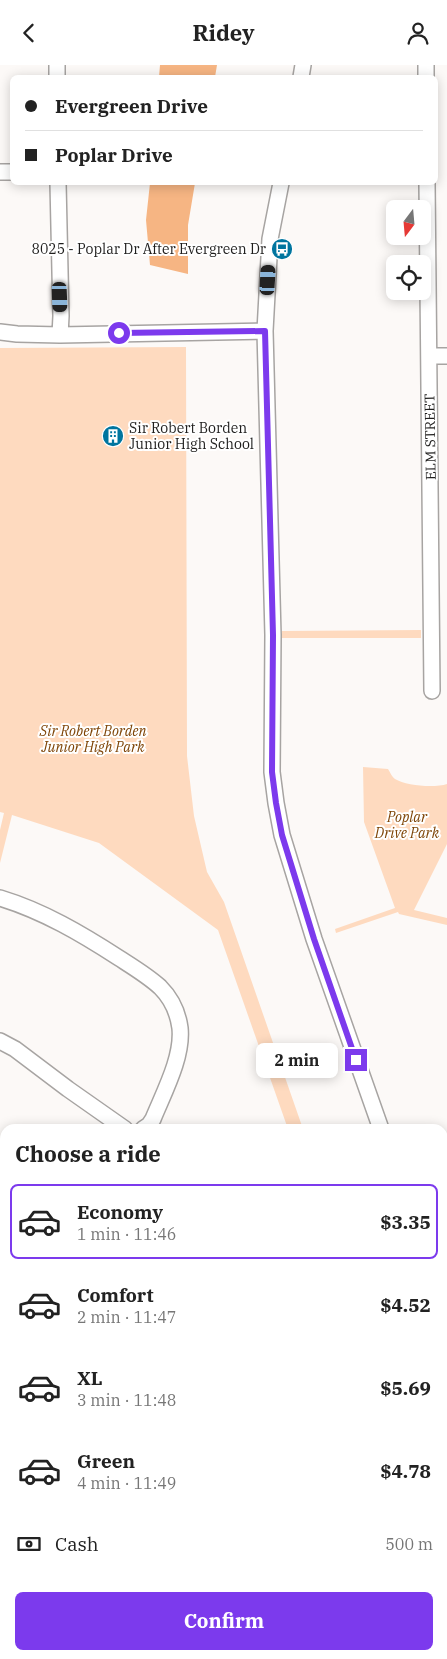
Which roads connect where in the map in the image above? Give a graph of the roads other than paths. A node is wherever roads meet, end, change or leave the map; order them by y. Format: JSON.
{"nodes":[{"id":1,"x":58,"y":185,"type":"edge"},
{"id":2,"x":280,"y":185,"type":"edge"},
{"id":3,"x":428,"y":185,"type":"edge"},
{"id":4,"x":265,"y":331,"type":"junction"},
{"id":5,"x":0,"y":332,"type":"edge"},
{"id":6,"x":60,"y":335,"type":"junction"},
{"id":7,"x":429,"y":356,"type":"junction"},
{"id":8,"x":447,"y":356,"type":"edge"},
{"id":9,"x":432,"y":691,"type":"dead end"},
{"id":10,"x":0,"y":898,"type":"edge"},
{"id":11,"x":0,"y":1041,"type":"edge"},
{"id":12,"x":118,"y":1124,"type":"edge"},
{"id":13,"x":151,"y":1124,"type":"edge"},
{"id":14,"x":378,"y":1124,"type":"edge"}],
"edges":[{"from":1,"to":6,"type":"street"},
{"from":2,"to":4,"type":"street"},
{"from":3,"to":7,"type":"street","name":"ELM STREET"},
{"from":4,"to":6,"type":"street"},
{"from":4,"to":14,"type":"street"},
{"from":5,"to":6,"type":"street"},
{"from":7,"to":8,"type":"street"},
{"from":7,"to":9,"type":"street","name":"ELM STREET"},
{"from":10,"to":13,"type":"street"},
{"from":11,"to":12,"type":"street"}]}
